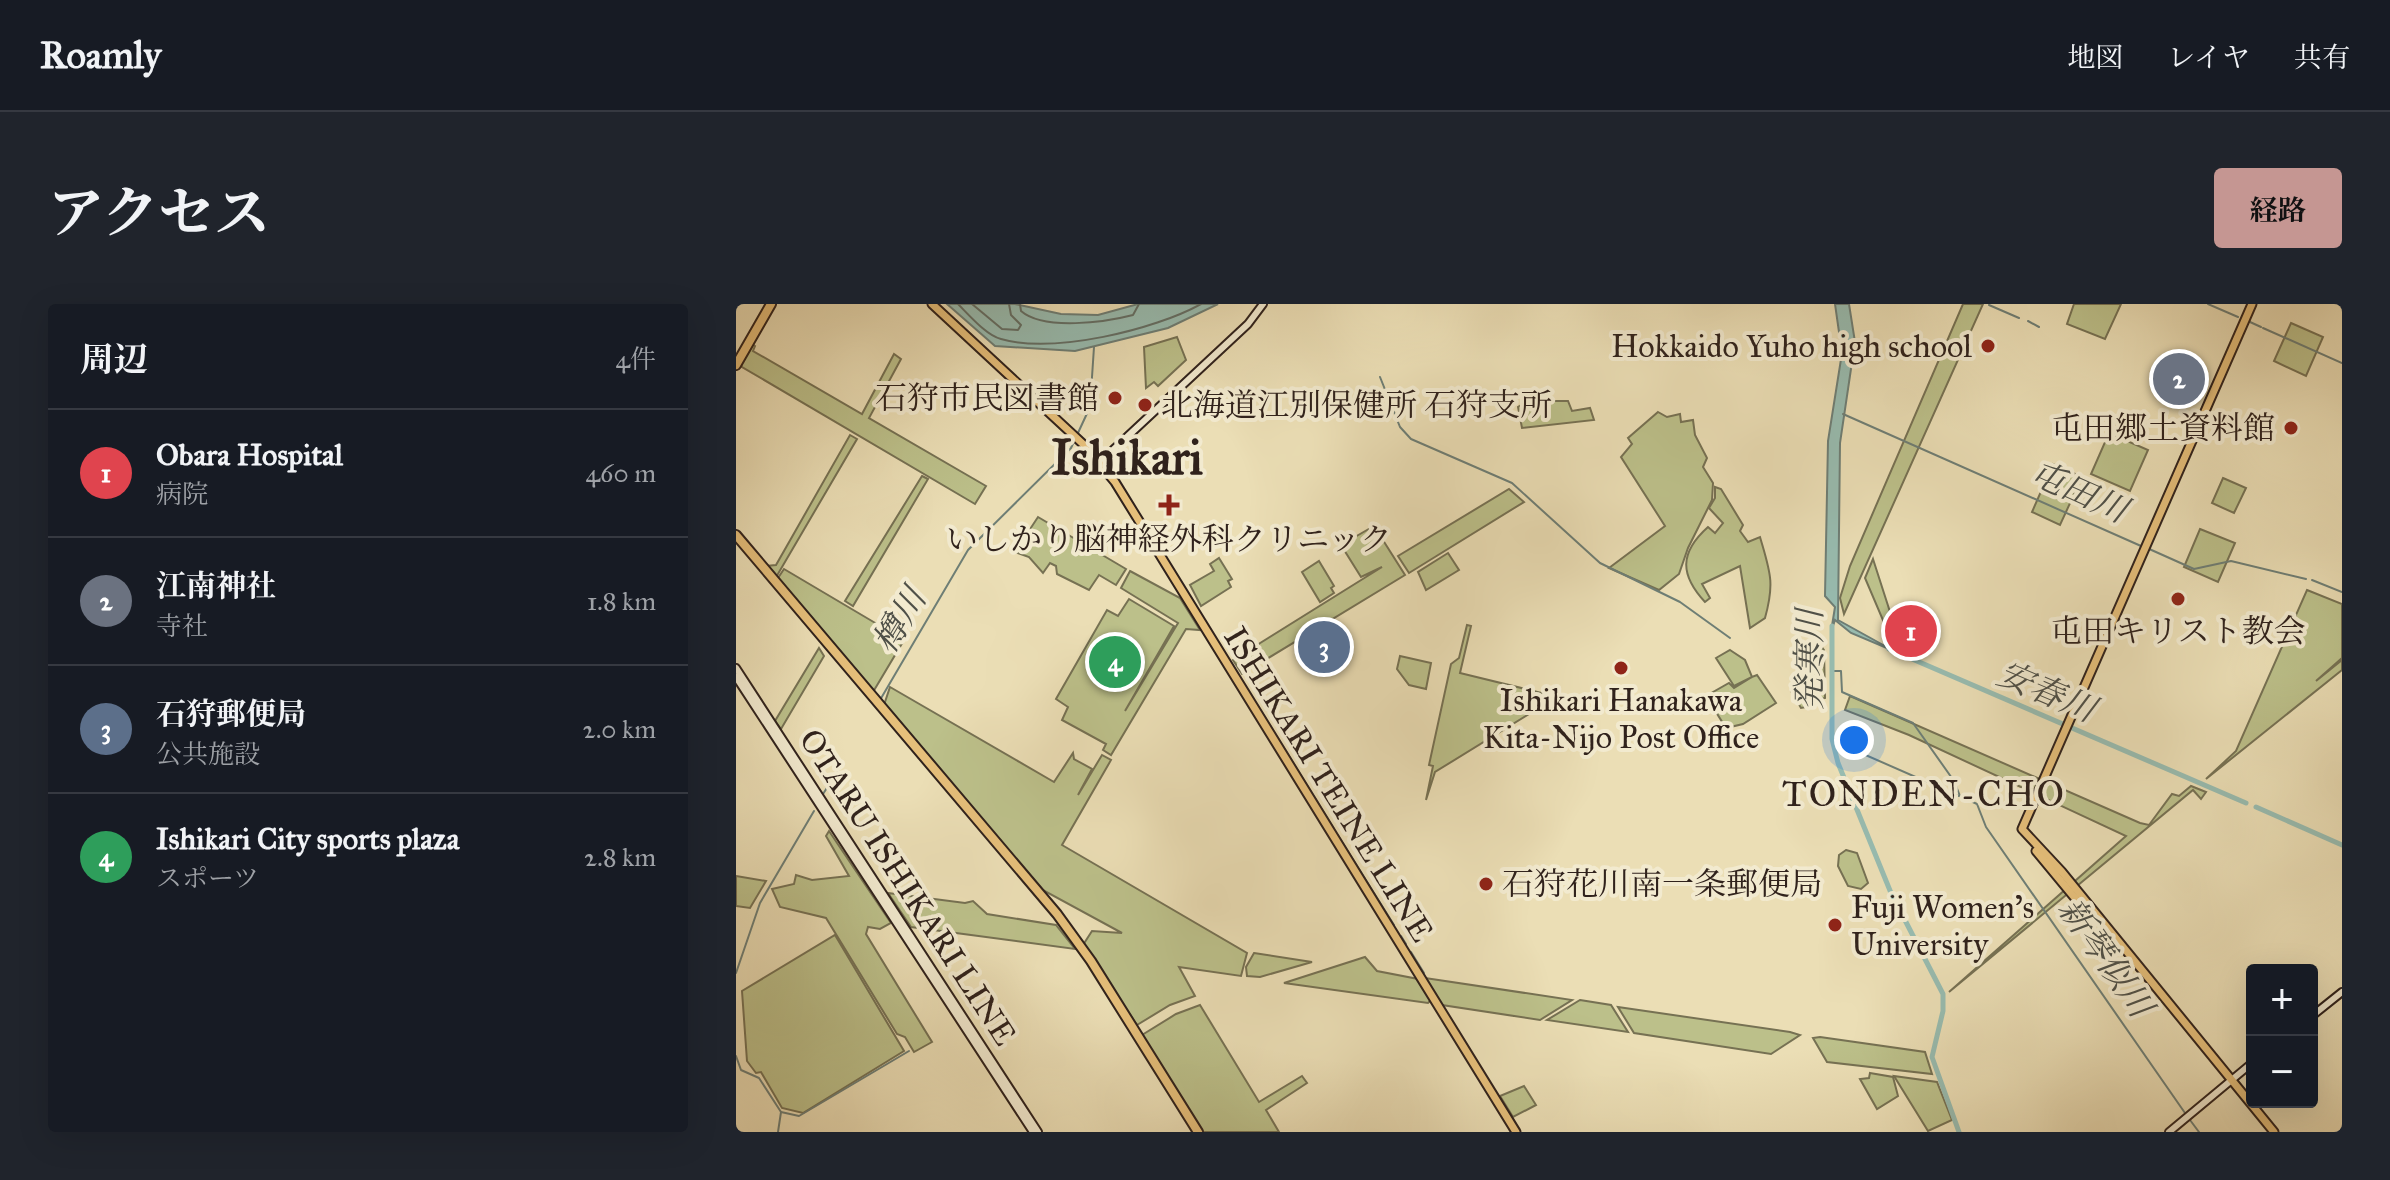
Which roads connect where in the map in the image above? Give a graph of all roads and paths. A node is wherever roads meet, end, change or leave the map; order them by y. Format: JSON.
{"nodes":[{"id":1,"x":769,"y":304,"type":"edge"},
{"id":2,"x":930,"y":304,"type":"edge"},
{"id":3,"x":1263,"y":304,"type":"edge"},
{"id":4,"x":2251,"y":304,"type":"edge"},
{"id":5,"x":736,"y":358,"type":"edge"},
{"id":6,"x":736,"y":365,"type":"edge"},
{"id":7,"x":1099,"y":463,"type":"junction"},
{"id":8,"x":736,"y":538,"type":"edge"},
{"id":9,"x":2144,"y":547,"type":"junction"},
{"id":10,"x":736,"y":668,"type":"edge"},
{"id":11,"x":736,"y":677,"type":"edge"},
{"id":12,"x":2065,"y":726,"type":"junction"},
{"id":13,"x":2342,"y":990,"type":"edge"},
{"id":14,"x":2318,"y":1010,"type":"edge"},
{"id":15,"x":2246,"y":1070,"type":"edge"},
{"id":16,"x":2231,"y":1082,"type":"junction"},
{"id":17,"x":1036,"y":1132,"type":"edge"},
{"id":18,"x":1196,"y":1132,"type":"edge"},
{"id":19,"x":1516,"y":1132,"type":"edge"},
{"id":20,"x":2170,"y":1132,"type":"edge"},
{"id":21,"x":2272,"y":1132,"type":"edge"}],
"edges":[{"from":1,"to":5,"type":"highway"},
{"from":1,"to":6,"type":"highway"},
{"from":2,"to":7,"type":"main road","name":"ISHIKARI TEINE LINE"},
{"from":3,"to":7,"type":"main road"},
{"from":4,"to":9,"type":"main road"},
{"from":7,"to":19,"type":"main road","name":"ISHIKARI TEINE LINE"},
{"from":8,"to":18,"type":"highway"},
{"from":9,"to":12,"type":"main road"},
{"from":9,"to":12,"type":"main road"},
{"from":10,"to":17,"type":"main road","name":"OTARU ISHIKARI LINE"},
{"from":11,"to":17,"type":"main road","name":"OTARU ISHIKARI LINE"},
{"from":12,"to":16,"type":"main road"},
{"from":13,"to":14,"type":"main road"},
{"from":15,"to":16,"type":"main road"},
{"from":16,"to":20,"type":"main road"},
{"from":16,"to":21,"type":"main road"}]}
